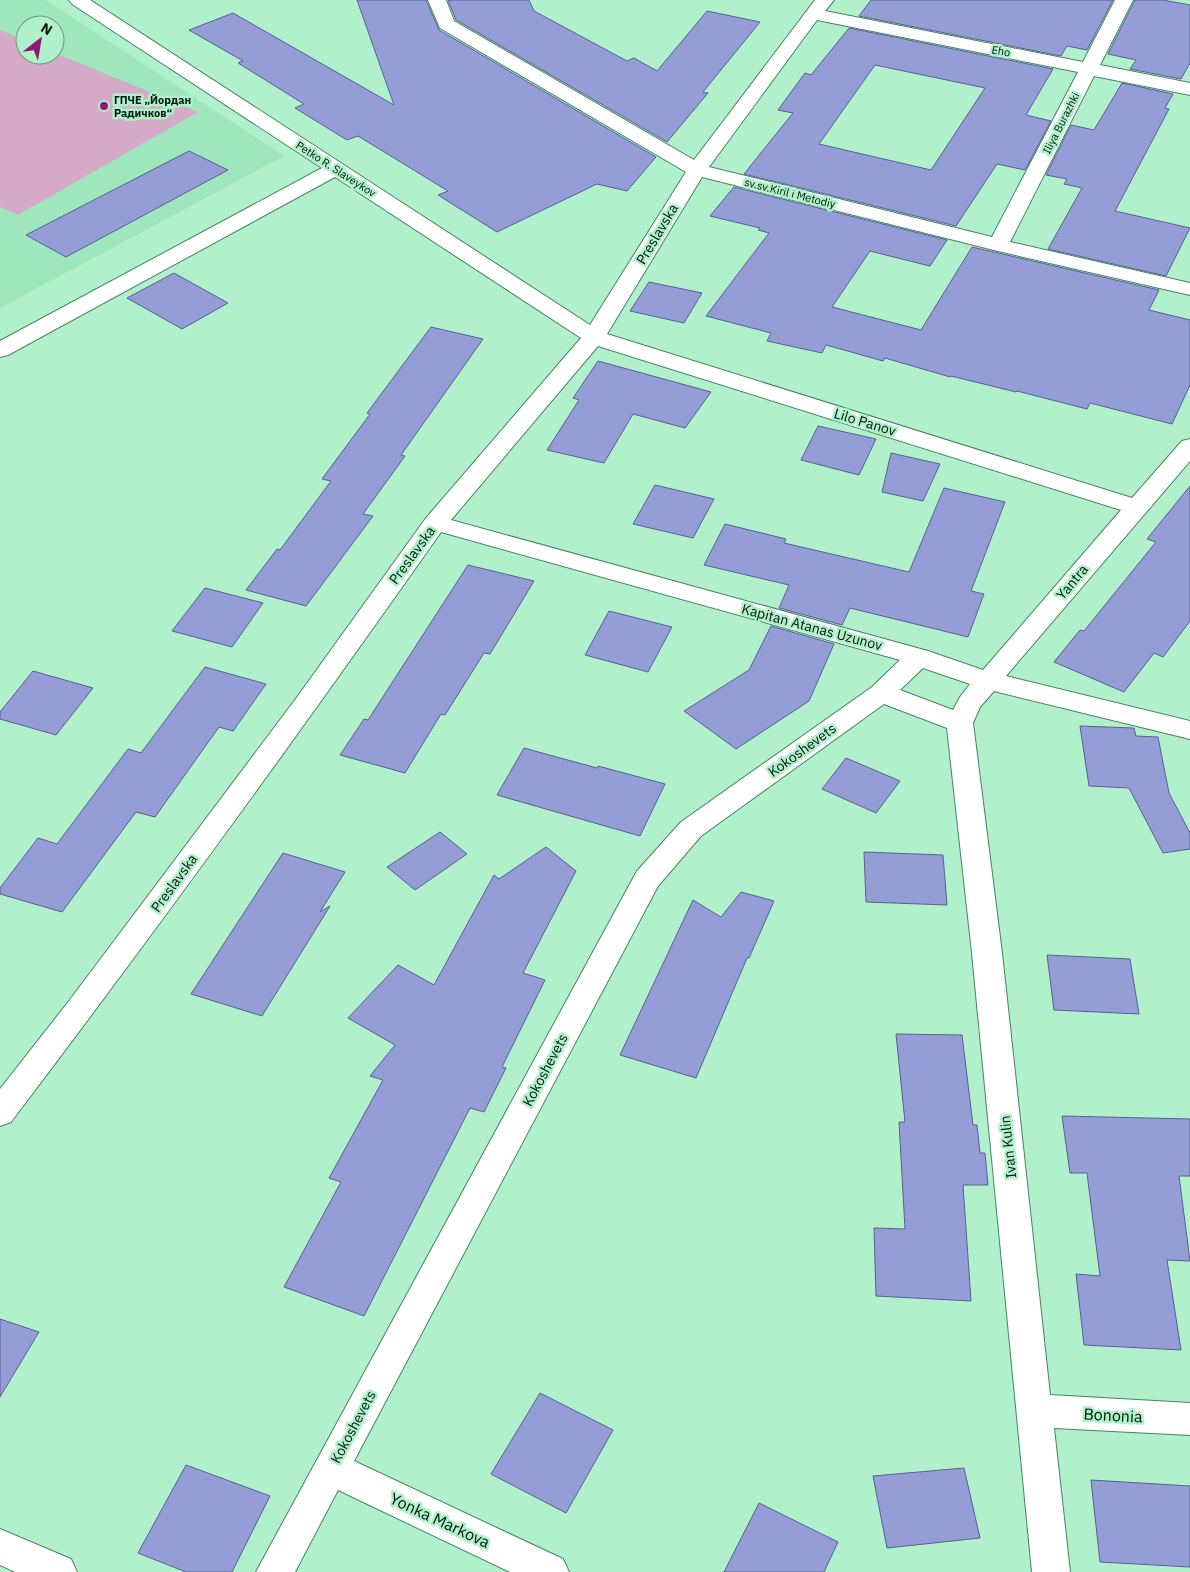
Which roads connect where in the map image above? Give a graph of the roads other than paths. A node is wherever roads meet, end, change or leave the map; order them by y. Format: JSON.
{"nodes":[{"id":1,"x":78,"y":0,"type":"edge"},
{"id":2,"x":437,"y":0,"type":"edge"},
{"id":3,"x":1124,"y":0,"type":"edge"},
{"id":4,"x":95,"y":6,"type":"edge"},
{"id":5,"x":818,"y":7,"type":"edge"},
{"id":6,"x":1089,"y":69,"type":"junction"},
{"id":7,"x":1190,"y":89,"type":"edge"},
{"id":8,"x":336,"y":168,"type":"junction"},
{"id":9,"x":697,"y":170,"type":"junction"},
{"id":10,"x":998,"y":245,"type":"junction"},
{"id":11,"x":1190,"y":289,"type":"edge"},
{"id":12,"x":594,"y":338,"type":"junction"},
{"id":13,"x":0,"y":350,"type":"edge"},
{"id":14,"x":1190,"y":446,"type":"edge"},
{"id":15,"x":1136,"y":507,"type":"junction"},
{"id":16,"x":435,"y":523,"type":"junction"},
{"id":17,"x":919,"y":657,"type":"junction"},
{"id":18,"x":988,"y":681,"type":"junction"},
{"id":19,"x":881,"y":694,"type":"junction"},
{"id":20,"x":960,"y":722,"type":"junction"},
{"id":21,"x":1190,"y":730,"type":"edge"},
{"id":22,"x":0,"y":1113,"type":"edge"},
{"id":23,"x":1036,"y":1411,"type":"junction"},
{"id":24,"x":1190,"y":1419,"type":"edge"},
{"id":25,"x":330,"y":1468,"type":"junction"},
{"id":26,"x":0,"y":1546,"type":"edge"},
{"id":27,"x":58,"y":1572,"type":"edge"},
{"id":28,"x":275,"y":1572,"type":"edge"},
{"id":29,"x":550,"y":1572,"type":"edge"},
{"id":30,"x":1051,"y":1572,"type":"edge"}],
"edges":[{"from":1,"to":4,"type":"street","name":"Petko R. Slaveykov"},
{"from":2,"to":9,"type":"street","name":"sv.sv.Kiril i Metodiy"},
{"from":3,"to":6,"type":"street","name":"Iliya Burazhki"},
{"from":4,"to":8,"type":"street","name":"Petko R. Slaveykov"},
{"from":5,"to":6,"type":"street","name":"Eho"},
{"from":5,"to":9,"type":"street","name":"Preslavska"},
{"from":6,"to":7,"type":"street","name":"Eho"},
{"from":6,"to":10,"type":"street","name":"Iliya Burazhki"},
{"from":8,"to":12,"type":"street","name":"Petko R. Slaveykov"},
{"from":8,"to":13,"type":"street"},
{"from":9,"to":10,"type":"street","name":"sv.sv.Kiril i Metodiy"},
{"from":9,"to":12,"type":"street","name":"Preslavska"},
{"from":10,"to":11,"type":"street","name":"sv.sv.Kiril i Metodiy"},
{"from":12,"to":15,"type":"street","name":"Lilo Panov"},
{"from":12,"to":16,"type":"street","name":"Preslavska"},
{"from":14,"to":15,"type":"street","name":"Yantra"},
{"from":15,"to":18,"type":"street","name":"Yantra"},
{"from":16,"to":17,"type":"street","name":"Kapitan Atanas Uzunov"},
{"from":16,"to":22,"type":"street","name":"Preslavska"},
{"from":17,"to":18,"type":"street","name":"Kapitan Atanas Uzunov"},
{"from":17,"to":19,"type":"street","name":"Kokoshevets"},
{"from":18,"to":20,"type":"street","name":"Yantra"},
{"from":18,"to":21,"type":"street","name":"Kapitan Atanas Uzunov"},
{"from":19,"to":20,"type":"street"},
{"from":19,"to":25,"type":"street","name":"Kokoshevets"},
{"from":20,"to":23,"type":"street","name":"Ivan Kulin"},
{"from":23,"to":24,"type":"street","name":"Bononia"},
{"from":23,"to":30,"type":"street","name":"Ivan Kulin"},
{"from":25,"to":28,"type":"street","name":"Kokoshevets"},
{"from":25,"to":29,"type":"street","name":"Yonka Markova"},
{"from":26,"to":27,"type":"street"}]}
